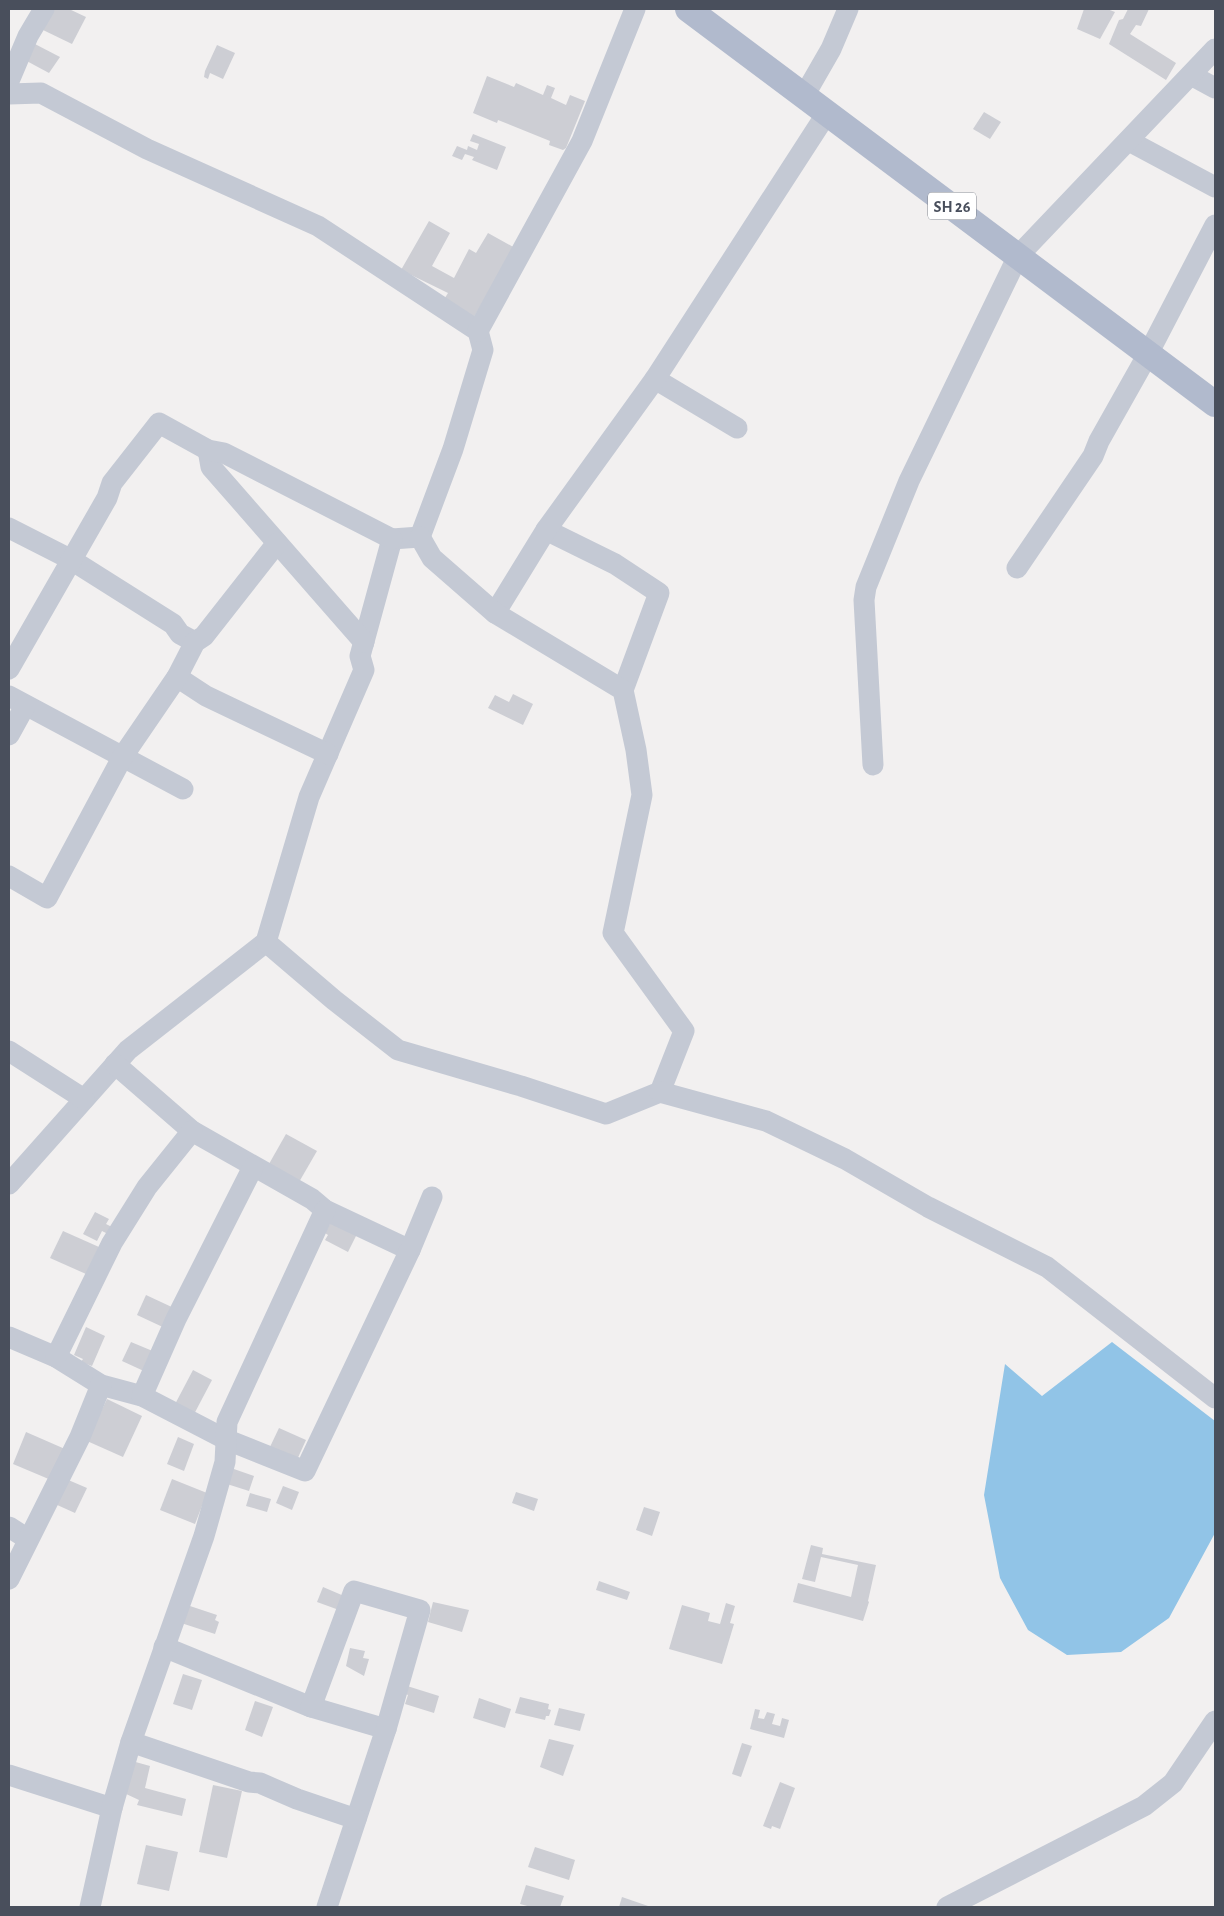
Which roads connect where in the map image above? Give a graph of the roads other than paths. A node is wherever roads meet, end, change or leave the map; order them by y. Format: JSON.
{"nodes":[{"id":1,"x":44,"y":9,"type":"edge"},
{"id":2,"x":635,"y":9,"type":"edge"},
{"id":3,"x":688,"y":9,"type":"edge"},
{"id":4,"x":848,"y":9,"type":"edge"},
{"id":5,"x":1215,"y":49,"type":"edge"},
{"id":6,"x":1191,"y":75,"type":"junction"},
{"id":7,"x":9,"y":81,"type":"edge"},
{"id":8,"x":1215,"y":88,"type":"edge"},
{"id":9,"x":9,"y":94,"type":"edge"},
{"id":10,"x":804,"y":96,"type":"junction"},
{"id":11,"x":827,"y":113,"type":"junction"},
{"id":12,"x":1129,"y":140,"type":"junction"},
{"id":13,"x":1215,"y":187,"type":"edge"},
{"id":14,"x":1215,"y":225,"type":"edge"},
{"id":15,"x":1018,"y":256,"type":"junction"},
{"id":16,"x":478,"y":331,"type":"junction"},
{"id":17,"x":1148,"y":354,"type":"junction"},
{"id":18,"x":655,"y":379,"type":"junction"},
{"id":19,"x":1215,"y":404,"type":"edge"},
{"id":20,"x":737,"y":428,"type":"dead end"},
{"id":21,"x":208,"y":450,"type":"junction"},
{"id":22,"x":9,"y":528,"type":"edge"},
{"id":23,"x":546,"y":530,"type":"junction"},
{"id":24,"x":420,"y":537,"type":"junction"},
{"id":25,"x":392,"y":539,"type":"junction"},
{"id":26,"x":277,"y":543,"type":"junction"},
{"id":27,"x":70,"y":559,"type":"junction"},
{"id":28,"x":1016,"y":568,"type":"dead end"},
{"id":29,"x":495,"y":613,"type":"junction"},
{"id":30,"x":195,"y":642,"type":"junction"},
{"id":31,"x":364,"y":642,"type":"junction"},
{"id":32,"x":9,"y":669,"type":"edge"},
{"id":33,"x":177,"y":677,"type":"junction"},
{"id":34,"x":623,"y":690,"type":"junction"},
{"id":35,"x":17,"y":701,"type":"edge"},
{"id":36,"x":9,"y":735,"type":"edge"},
{"id":37,"x":328,"y":754,"type":"junction"},
{"id":38,"x":123,"y":756,"type":"junction"},
{"id":39,"x":873,"y":765,"type":"dead end"},
{"id":40,"x":183,"y":789,"type":"dead end"},
{"id":41,"x":9,"y":876,"type":"edge"},
{"id":42,"x":266,"y":942,"type":"junction"},
{"id":43,"x":9,"y":1052,"type":"edge"},
{"id":44,"x":115,"y":1064,"type":"junction"},
{"id":45,"x":660,"y":1092,"type":"junction"},
{"id":46,"x":84,"y":1099,"type":"junction"},
{"id":47,"x":192,"y":1132,"type":"junction"},
{"id":48,"x":253,"y":1167,"type":"junction"},
{"id":49,"x":12,"y":1174,"type":"edge"},
{"id":50,"x":432,"y":1197,"type":"dead end"},
{"id":51,"x":325,"y":1210,"type":"junction"},
{"id":52,"x":410,"y":1250,"type":"junction"},
{"id":53,"x":9,"y":1337,"type":"edge"},
{"id":54,"x":56,"y":1357,"type":"junction"},
{"id":55,"x":101,"y":1385,"type":"junction"},
{"id":56,"x":142,"y":1396,"type":"junction"},
{"id":57,"x":1215,"y":1398,"type":"edge"},
{"id":58,"x":225,"y":1439,"type":"junction"},
{"id":59,"x":9,"y":1527,"type":"edge"},
{"id":60,"x":28,"y":1539,"type":"junction"},
{"id":61,"x":9,"y":1580,"type":"edge"},
{"id":62,"x":164,"y":1647,"type":"junction"},
{"id":63,"x":311,"y":1707,"type":"junction"},
{"id":64,"x":1215,"y":1721,"type":"edge"},
{"id":65,"x":386,"y":1729,"type":"junction"},
{"id":66,"x":131,"y":1742,"type":"junction"},
{"id":67,"x":9,"y":1775,"type":"edge"},
{"id":68,"x":112,"y":1808,"type":"junction"},
{"id":69,"x":356,"y":1819,"type":"junction"},
{"id":70,"x":90,"y":1907,"type":"edge"},
{"id":71,"x":327,"y":1907,"type":"edge"},
{"id":72,"x":947,"y":1907,"type":"edge"}],
"edges":[{"from":1,"to":7,"type":"street"},
{"from":2,"to":16,"type":"street"},
{"from":3,"to":10,"type":"main road","number":"SH 26"},
{"from":4,"to":10,"type":"street"},
{"from":5,"to":6,"type":"street"},
{"from":6,"to":8,"type":"street"},
{"from":6,"to":12,"type":"street"},
{"from":9,"to":16,"type":"street"},
{"from":10,"to":11,"type":"main road","number":"SH 26"},
{"from":11,"to":15,"type":"main road","number":"SH 26"},
{"from":11,"to":18,"type":"street"},
{"from":12,"to":13,"type":"street"},
{"from":12,"to":15,"type":"street"},
{"from":14,"to":17,"type":"street"},
{"from":15,"to":17,"type":"main road","number":"SH 26"},
{"from":15,"to":39,"type":"street"},
{"from":16,"to":24,"type":"street"},
{"from":17,"to":19,"type":"main road","number":"SH 26"},
{"from":17,"to":28,"type":"street"},
{"from":18,"to":20,"type":"street"},
{"from":18,"to":23,"type":"street"},
{"from":21,"to":25,"type":"street"},
{"from":21,"to":26,"type":"street"},
{"from":21,"to":27,"type":"street"},
{"from":22,"to":27,"type":"street"},
{"from":23,"to":29,"type":"street"},
{"from":23,"to":34,"type":"street"},
{"from":24,"to":25,"type":"street"},
{"from":24,"to":29,"type":"street"},
{"from":25,"to":31,"type":"street"},
{"from":26,"to":30,"type":"street"},
{"from":26,"to":31,"type":"street"},
{"from":27,"to":30,"type":"street"},
{"from":27,"to":32,"type":"street"},
{"from":29,"to":34,"type":"street"},
{"from":30,"to":33,"type":"street"},
{"from":31,"to":37,"type":"street"},
{"from":33,"to":37,"type":"street"},
{"from":33,"to":38,"type":"street"},
{"from":34,"to":45,"type":"street"},
{"from":35,"to":36,"type":"street"},
{"from":35,"to":38,"type":"street"},
{"from":37,"to":42,"type":"street"},
{"from":38,"to":40,"type":"street"},
{"from":38,"to":41,"type":"street"},
{"from":42,"to":44,"type":"street"},
{"from":42,"to":45,"type":"street"},
{"from":43,"to":46,"type":"street"},
{"from":44,"to":46,"type":"street"},
{"from":44,"to":47,"type":"street"},
{"from":45,"to":57,"type":"street"},
{"from":46,"to":49,"type":"street"},
{"from":47,"to":48,"type":"street"},
{"from":47,"to":54,"type":"street"},
{"from":48,"to":51,"type":"street"},
{"from":48,"to":56,"type":"street"},
{"from":50,"to":52,"type":"street"},
{"from":51,"to":52,"type":"street"},
{"from":51,"to":58,"type":"street"},
{"from":52,"to":58,"type":"street"},
{"from":53,"to":54,"type":"street"},
{"from":54,"to":55,"type":"street"},
{"from":55,"to":56,"type":"street"},
{"from":55,"to":60,"type":"street"},
{"from":56,"to":58,"type":"street"},
{"from":58,"to":62,"type":"street"},
{"from":59,"to":60,"type":"street"},
{"from":60,"to":61,"type":"street"},
{"from":62,"to":63,"type":"street"},
{"from":62,"to":66,"type":"street"},
{"from":63,"to":65,"type":"street"},
{"from":63,"to":65,"type":"street"},
{"from":64,"to":72,"type":"street"},
{"from":65,"to":69,"type":"street"},
{"from":66,"to":68,"type":"street"},
{"from":66,"to":69,"type":"street"},
{"from":67,"to":68,"type":"street"},
{"from":68,"to":70,"type":"street"},
{"from":69,"to":71,"type":"street"}]}
